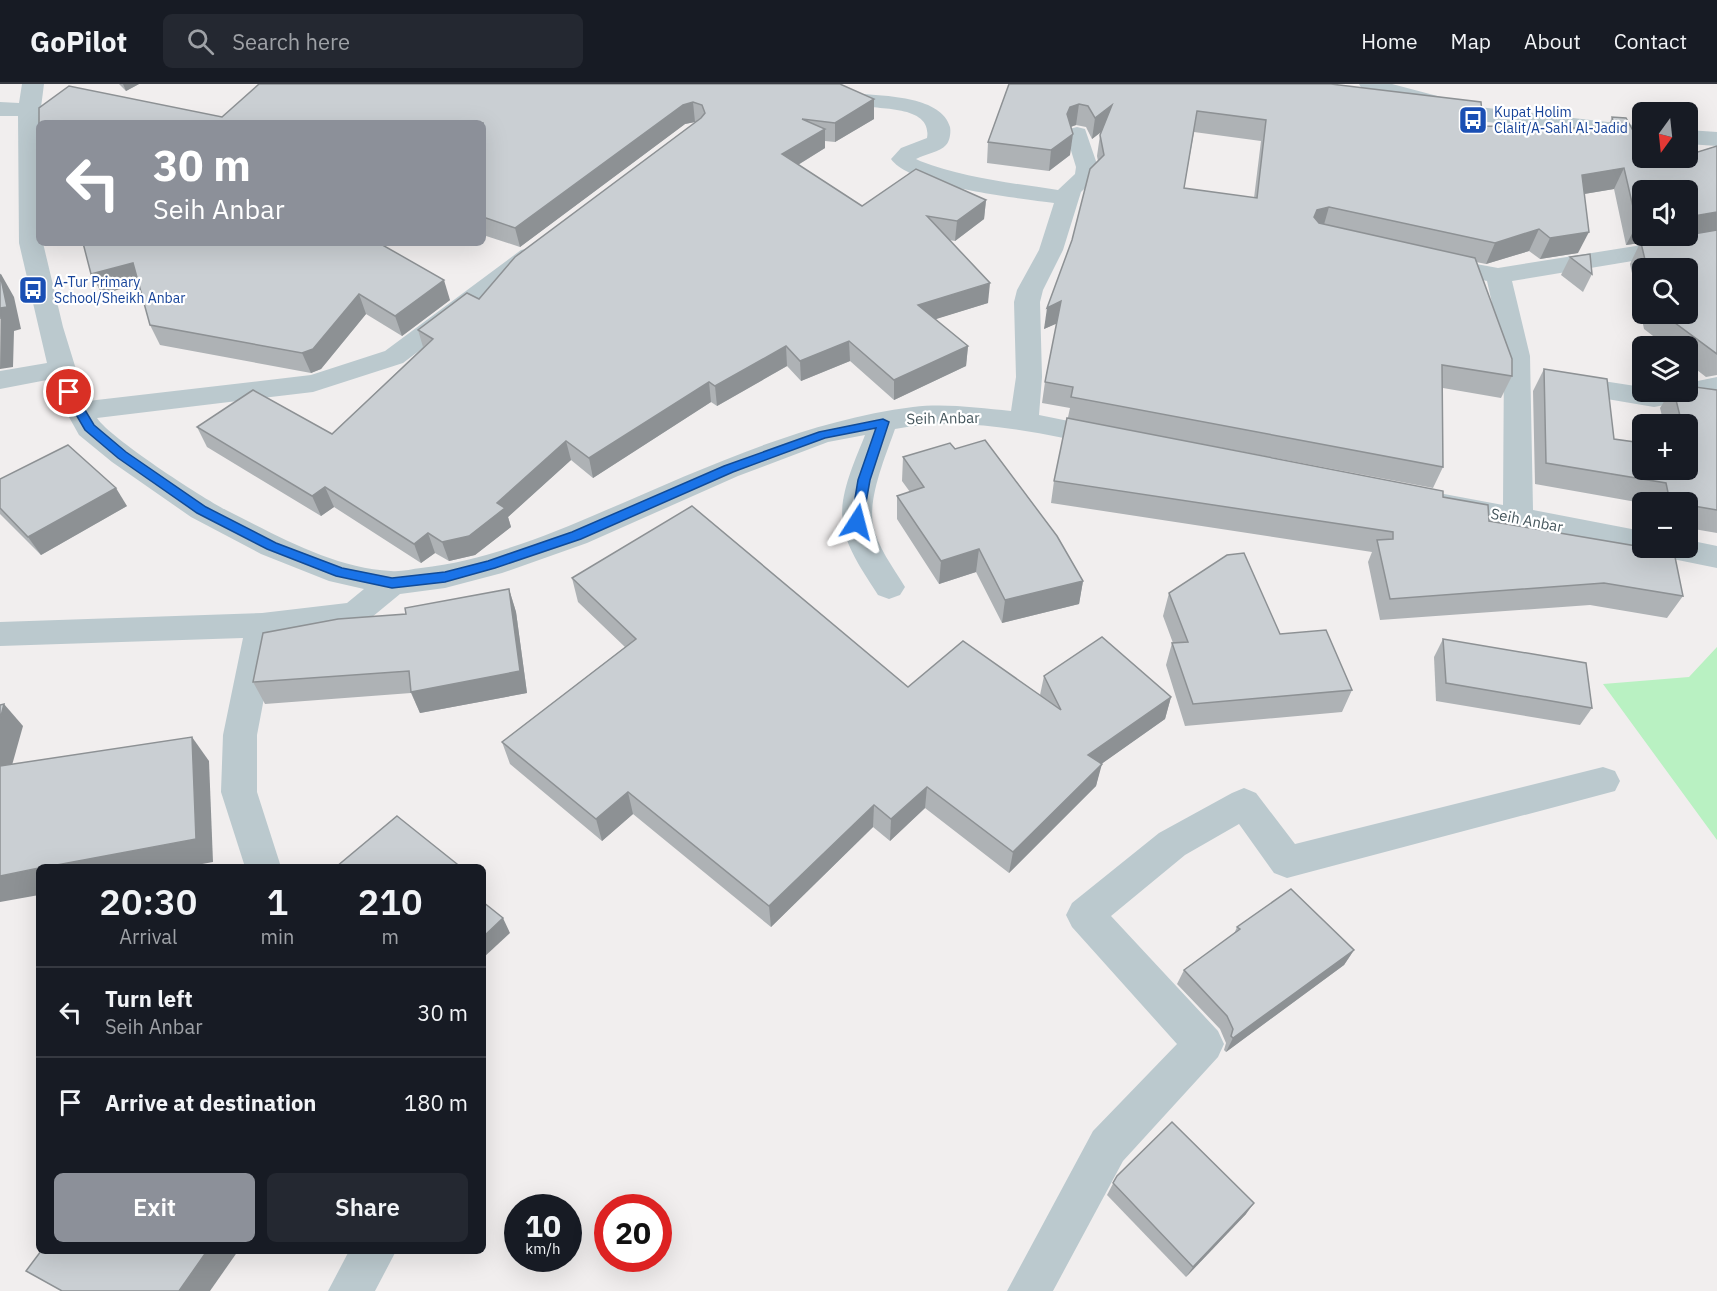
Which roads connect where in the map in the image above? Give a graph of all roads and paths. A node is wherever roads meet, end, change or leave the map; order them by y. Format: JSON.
{"nodes":[{"id":1,"x":1370,"y":84,"type":"edge"},
{"id":2,"x":31,"y":97,"type":"edge"},
{"id":3,"x":862,"y":100,"type":"edge"},
{"id":4,"x":0,"y":109,"type":"edge"},
{"id":5,"x":1632,"y":132,"type":"edge"},
{"id":6,"x":1077,"y":134,"type":"dead end"},
{"id":7,"x":1698,"y":138,"type":"edge"},
{"id":8,"x":1717,"y":139,"type":"edge"},
{"id":9,"x":1066,"y":198,"type":"junction"},
{"id":10,"x":1717,"y":240,"type":"edge"},
{"id":11,"x":544,"y":244,"type":"edge"},
{"id":12,"x":1411,"y":258,"type":"edge"},
{"id":13,"x":1498,"y":276,"type":"junction"},
{"id":14,"x":62,"y":369,"type":"junction"},
{"id":15,"x":1518,"y":377,"type":"junction"},
{"id":16,"x":0,"y":380,"type":"edge"},
{"id":17,"x":1717,"y":386,"type":"edge"},
{"id":18,"x":80,"y":411,"type":"junction"},
{"id":19,"x":1024,"y":421,"type":"junction"},
{"id":20,"x":883,"y":422,"type":"junction"},
{"id":21,"x":1130,"y":442,"type":"edge"},
{"id":22,"x":1424,"y":500,"type":"edge"},
{"id":23,"x":1518,"y":518,"type":"junction"},
{"id":24,"x":1632,"y":540,"type":"edge"},
{"id":25,"x":1698,"y":553,"type":"edge"},
{"id":26,"x":1717,"y":557,"type":"edge"},
{"id":27,"x":392,"y":583,"type":"junction"},
{"id":28,"x":889,"y":587,"type":"dead end"},
{"id":29,"x":262,"y":625,"type":"junction"},
{"id":30,"x":0,"y":634,"type":"edge"},
{"id":31,"x":1604,"y":781,"type":"dead end"},
{"id":32,"x":262,"y":864,"type":"edge"},
{"id":33,"x":372,"y":1254,"type":"edge"},
{"id":34,"x":350,"y":1291,"type":"edge"},
{"id":35,"x":1029,"y":1291,"type":"edge"}],
"edges":[{"from":1,"to":5,"type":"street"},
{"from":2,"to":4,"type":"street","name":"Seih Anbar"},
{"from":2,"to":14,"type":"street","name":"Seih Anbar"},
{"from":3,"to":9,"type":"street"},
{"from":6,"to":9,"type":"street"},
{"from":7,"to":8,"type":"street"},
{"from":9,"to":19,"type":"street"},
{"from":10,"to":13,"type":"street"},
{"from":11,"to":18,"type":"street"},
{"from":12,"to":13,"type":"street"},
{"from":13,"to":15,"type":"street"},
{"from":14,"to":16,"type":"street"},
{"from":14,"to":18,"type":"street","name":"Seih Anbar"},
{"from":15,"to":17,"type":"street"},
{"from":15,"to":23,"type":"street"},
{"from":18,"to":27,"type":"street","name":"Seih Anbar"},
{"from":19,"to":20,"type":"street","name":"Seih Anbar"},
{"from":19,"to":21,"type":"street","name":"Seih Anbar"},
{"from":20,"to":27,"type":"street","name":"Seih Anbar"},
{"from":20,"to":28,"type":"street"},
{"from":22,"to":23,"type":"street","name":"Seih Anbar"},
{"from":23,"to":24,"type":"street","name":"Seih Anbar"},
{"from":25,"to":26,"type":"street"},
{"from":27,"to":29,"type":"street"},
{"from":29,"to":30,"type":"street"},
{"from":29,"to":32,"type":"street"},
{"from":31,"to":35,"type":"street"},
{"from":33,"to":34,"type":"street"}]}
